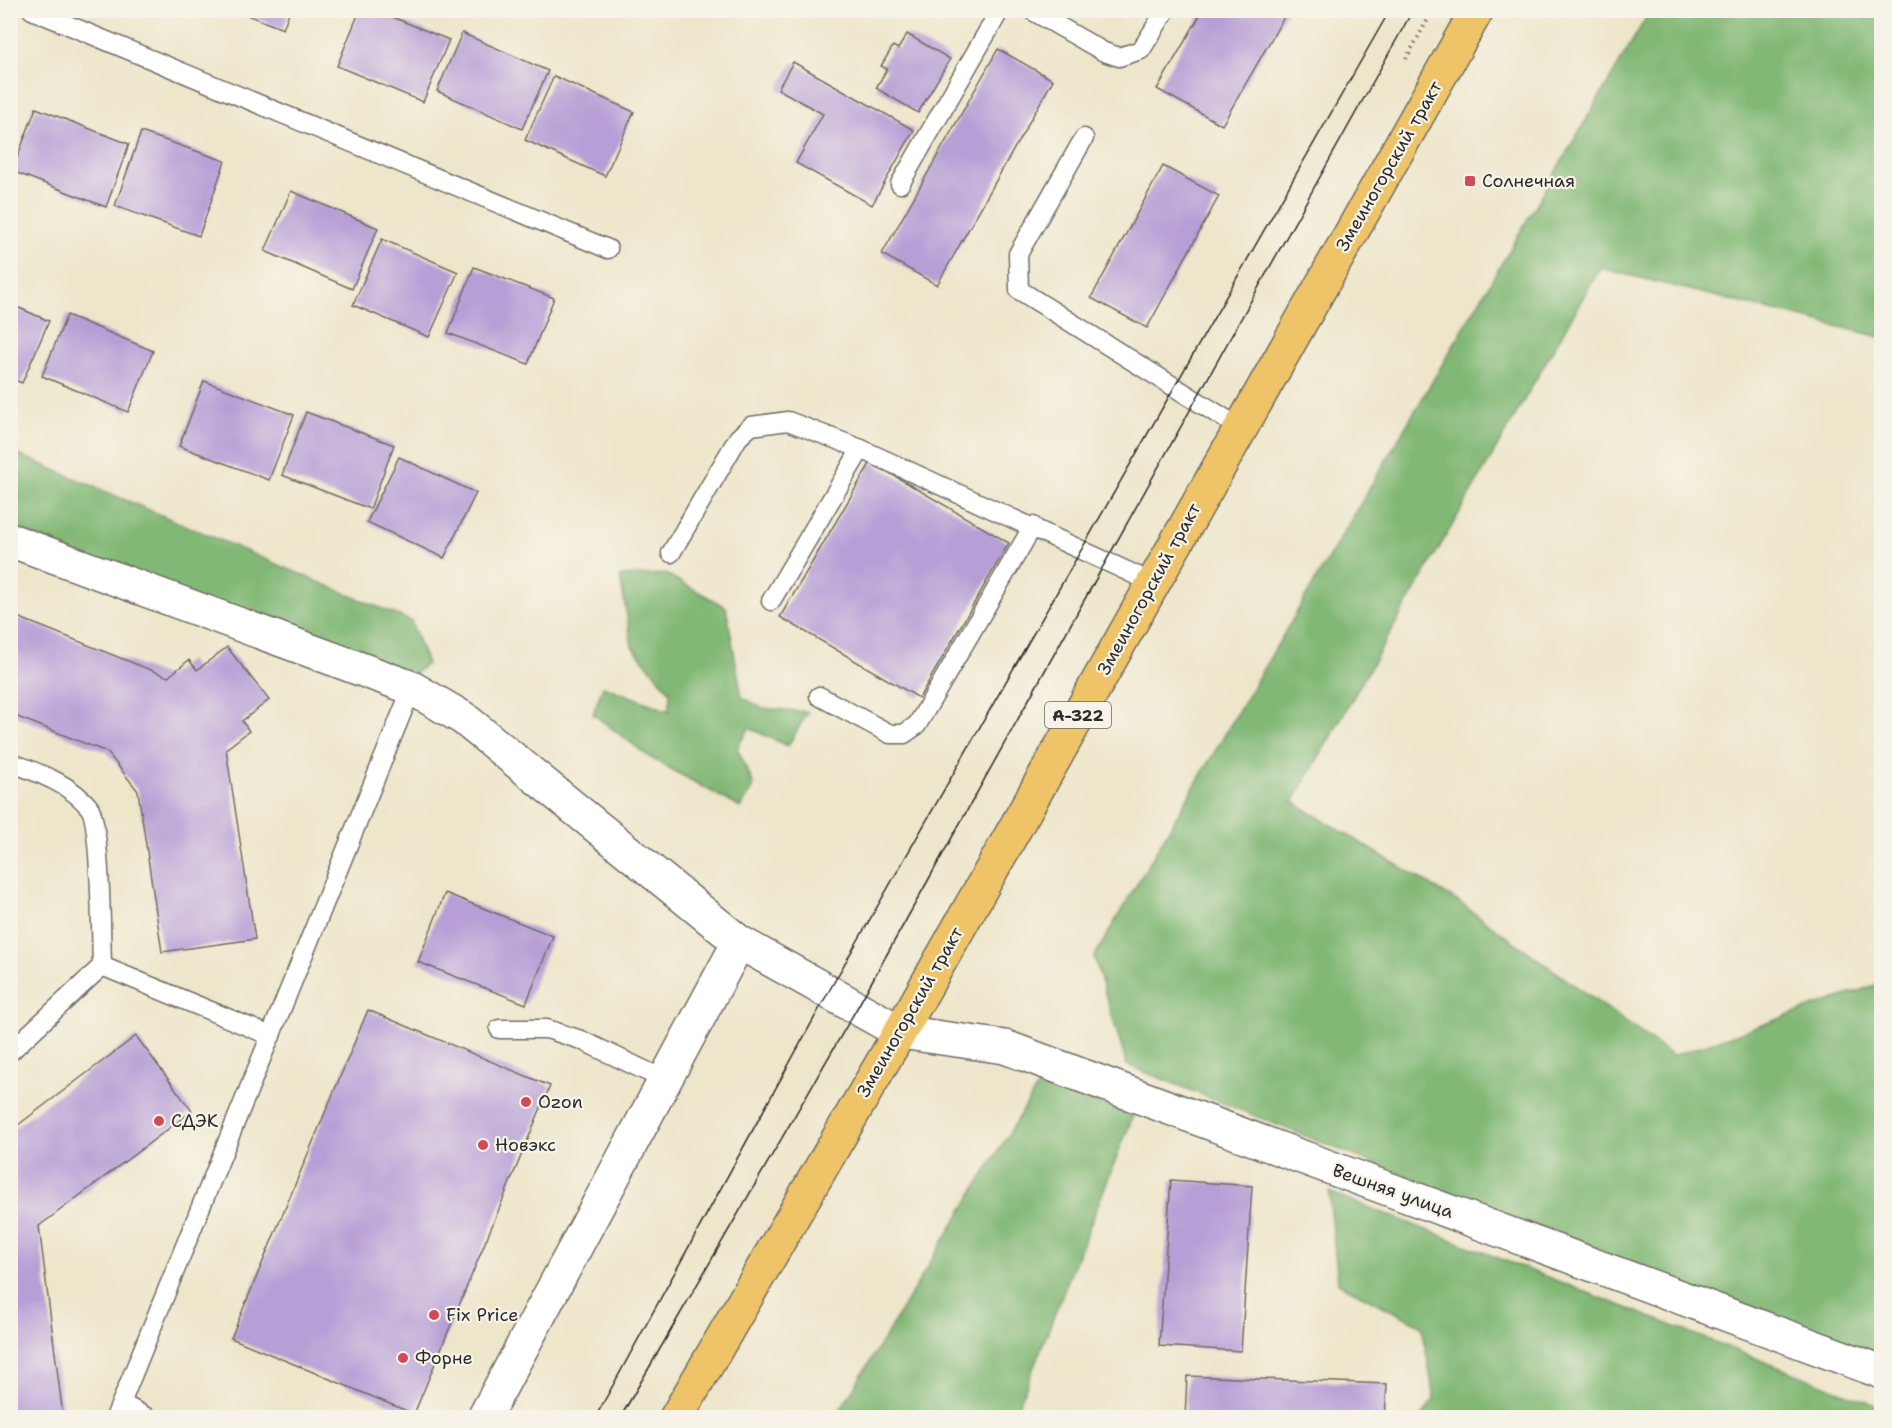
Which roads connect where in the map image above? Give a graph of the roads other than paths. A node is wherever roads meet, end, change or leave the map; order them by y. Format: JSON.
{"nodes":[{"id":1,"x":32,"y":10,"type":"edge"},
{"id":2,"x":1000,"y":10,"type":"edge"},
{"id":3,"x":1031,"y":10,"type":"edge"},
{"id":4,"x":1166,"y":10,"type":"edge"},
{"id":5,"x":1477,"y":10,"type":"edge"},
{"id":6,"x":1084,"y":138,"type":"dead end"},
{"id":7,"x":900,"y":184,"type":"dead end"},
{"id":8,"x":608,"y":249,"type":"dead end"},
{"id":9,"x":1240,"y":428,"type":"junction"},
{"id":10,"x":861,"y":449,"type":"junction"},
{"id":11,"x":1033,"y":526,"type":"junction"},
{"id":12,"x":10,"y":540,"type":"edge"},
{"id":13,"x":671,"y":553,"type":"dead end"},
{"id":14,"x":1153,"y":583,"type":"junction"},
{"id":15,"x":771,"y":601,"type":"dead end"},
{"id":16,"x":412,"y":688,"type":"junction"},
{"id":17,"x":819,"y":696,"type":"dead end"},
{"id":18,"x":10,"y":762,"type":"edge"},
{"id":19,"x":739,"y":942,"type":"junction"},
{"id":20,"x":102,"y":966,"type":"junction"},
{"id":21,"x":499,"y":1029,"type":"dead end"},
{"id":22,"x":900,"y":1032,"type":"junction"},
{"id":23,"x":272,"y":1036,"type":"junction"},
{"id":24,"x":10,"y":1052,"type":"edge"},
{"id":25,"x":664,"y":1080,"type":"junction"},
{"id":26,"x":1881,"y":1372,"type":"edge"},
{"id":27,"x":118,"y":1410,"type":"edge"},
{"id":28,"x":148,"y":1418,"type":"edge"},
{"id":29,"x":484,"y":1418,"type":"edge"},
{"id":30,"x":676,"y":1418,"type":"edge"}],
"edges":[{"from":1,"to":8,"type":"lane"},
{"from":2,"to":7,"type":"lane"},
{"from":3,"to":4,"type":"lane"},
{"from":5,"to":9,"type":"highway","name":"Змеиногорский тракт","number":"А-322"},
{"from":6,"to":9,"type":"lane"},
{"from":9,"to":14,"type":"highway","name":"Змеиногорский тракт","number":"А-322"},
{"from":10,"to":11,"type":"lane"},
{"from":10,"to":13,"type":"lane"},
{"from":10,"to":15,"type":"lane"},
{"from":11,"to":14,"type":"lane"},
{"from":11,"to":17,"type":"lane"},
{"from":12,"to":16,"type":"street"},
{"from":14,"to":22,"type":"highway","name":"Змеиногорский тракт","number":"А-322"},
{"from":16,"to":19,"type":"street"},
{"from":16,"to":23,"type":"lane"},
{"from":18,"to":20,"type":"lane"},
{"from":19,"to":22,"type":"street"},
{"from":19,"to":25,"type":"street"},
{"from":20,"to":23,"type":"lane"},
{"from":20,"to":24,"type":"lane"},
{"from":21,"to":25,"type":"lane"},
{"from":22,"to":26,"type":"street","name":"Вешняя улица"},
{"from":22,"to":30,"type":"highway","name":"Змеиногорский тракт","number":"А-322"},
{"from":23,"to":27,"type":"lane"},
{"from":25,"to":29,"type":"street"},
{"from":27,"to":28,"type":"lane"}]}
